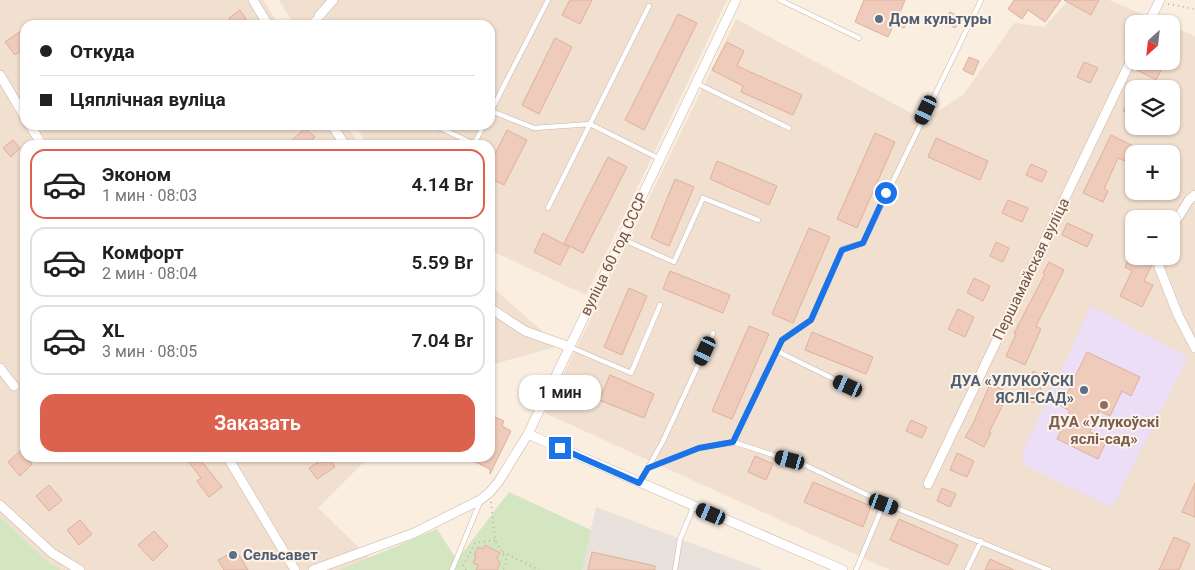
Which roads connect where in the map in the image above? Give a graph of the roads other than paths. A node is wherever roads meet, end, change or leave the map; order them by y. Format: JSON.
{"nodes":[{"id":1,"x":253,"y":0,"type":"edge"},
{"id":2,"x":333,"y":0,"type":"edge"},
{"id":3,"x":548,"y":0,"type":"edge"},
{"id":4,"x":736,"y":0,"type":"edge"},
{"id":5,"x":780,"y":0,"type":"edge"},
{"id":6,"x":981,"y":0,"type":"edge"},
{"id":7,"x":1159,"y":1,"type":"edge"},
{"id":8,"x":649,"y":6,"type":"dead end"},
{"id":9,"x":1152,"y":15,"type":"edge"},
{"id":10,"x":319,"y":16,"type":"joint"},
{"id":11,"x":265,"y":20,"type":"edge"},
{"id":12,"x":314,"y":20,"type":"edge"},
{"id":13,"x":859,"y":38,"type":"dead end"},
{"id":14,"x":1126,"y":70,"type":"edge"},
{"id":15,"x":0,"y":75,"type":"edge"},
{"id":16,"x":696,"y":83,"type":"junction"},
{"id":17,"x":495,"y":102,"type":"edge"},
{"id":18,"x":20,"y":109,"type":"edge"},
{"id":19,"x":495,"y":114,"type":"edge"},
{"id":20,"x":590,"y":124,"type":"junction"},
{"id":21,"x":789,"y":128,"type":"dead end"},
{"id":22,"x":445,"y":130,"type":"edge"},
{"id":23,"x":466,"y":140,"type":"edge"},
{"id":24,"x":660,"y":159,"type":"junction"},
{"id":25,"x":1195,"y":196,"type":"edge"},
{"id":26,"x":548,"y":208,"type":"dead end"},
{"id":27,"x":1180,"y":215,"type":"edge"},
{"id":28,"x":758,"y":220,"type":"dead end"},
{"id":29,"x":622,"y":239,"type":"junction"},
{"id":30,"x":1161,"y":265,"type":"edge"},
{"id":31,"x":660,"y":305,"type":"dead end"},
{"id":32,"x":495,"y":311,"type":"edge"},
{"id":33,"x":713,"y":333,"type":"dead end"},
{"id":34,"x":570,"y":347,"type":"junction"},
{"id":35,"x":1195,"y":348,"type":"edge"},
{"id":36,"x":777,"y":352,"type":"junction"},
{"id":37,"x":0,"y":368,"type":"edge"},
{"id":38,"x":14,"y":386,"type":"dead end"},
{"id":39,"x":848,"y":386,"type":"dead end"},
{"id":40,"x":528,"y":434,"type":"junction"},
{"id":41,"x":733,"y":442,"type":"junction"},
{"id":42,"x":230,"y":462,"type":"edge"},
{"id":43,"x":648,"y":468,"type":"junction"},
{"id":44,"x":639,"y":483,"type":"junction"},
{"id":45,"x":928,"y":484,"type":"dead end"},
{"id":46,"x":480,"y":500,"type":"junction"},
{"id":47,"x":884,"y":504,"type":"junction"},
{"id":48,"x":0,"y":505,"type":"edge"},
{"id":49,"x":694,"y":506,"type":"junction"},
{"id":50,"x":981,"y":541,"type":"junction"},
{"id":51,"x":80,"y":570,"type":"edge"},
{"id":52,"x":295,"y":570,"type":"edge"},
{"id":53,"x":313,"y":570,"type":"edge"},
{"id":54,"x":452,"y":570,"type":"edge"},
{"id":55,"x":675,"y":570,"type":"edge"},
{"id":56,"x":843,"y":570,"type":"edge"},
{"id":57,"x":856,"y":570,"type":"edge"},
{"id":58,"x":967,"y":570,"type":"edge"},
{"id":59,"x":1049,"y":570,"type":"edge"}],
"edges":[{"from":1,"to":11,"type":"street"},
{"from":2,"to":10,"type":"street"},
{"from":3,"to":17,"type":"lane"},
{"from":4,"to":16,"type":"street","name":"вуліца 60 год СССР"},
{"from":5,"to":13,"type":"lane"},
{"from":6,"to":36,"type":"lane"},
{"from":7,"to":9,"type":"street"},
{"from":8,"to":20,"type":"lane"},
{"from":10,"to":12,"type":"lane"},
{"from":14,"to":45,"type":"street","name":"Першамайская вуліца"},
{"from":15,"to":18,"type":"street"},
{"from":16,"to":21,"type":"lane"},
{"from":16,"to":24,"type":"street","name":"вуліца 60 год СССР"},
{"from":19,"to":20,"type":"lane"},
{"from":20,"to":24,"type":"lane"},
{"from":20,"to":26,"type":"lane"},
{"from":22,"to":23,"type":"lane"},
{"from":24,"to":29,"type":"street","name":"вуліца 60 год СССР"},
{"from":25,"to":27,"type":"street"},
{"from":28,"to":29,"type":"lane"},
{"from":29,"to":34,"type":"street","name":"вуліца 60 год СССР"},
{"from":30,"to":35,"type":"street"},
{"from":31,"to":34,"type":"lane"},
{"from":32,"to":34,"type":"street"},
{"from":33,"to":43,"type":"lane"},
{"from":34,"to":40,"type":"street","name":"вуліца 60 год СССР"},
{"from":36,"to":39,"type":"lane"},
{"from":36,"to":41,"type":"lane"},
{"from":37,"to":38,"type":"street"},
{"from":40,"to":44,"type":"street"},
{"from":40,"to":46,"type":"street","name":"вуліца 60 год СССР"},
{"from":41,"to":43,"type":"lane"},
{"from":41,"to":47,"type":"lane"},
{"from":42,"to":52,"type":"street"},
{"from":43,"to":44,"type":"lane"},
{"from":44,"to":49,"type":"street"},
{"from":46,"to":53,"type":"street","name":"вуліца 60 год СССР"},
{"from":46,"to":54,"type":"lane"},
{"from":47,"to":50,"type":"lane"},
{"from":47,"to":57,"type":"lane"},
{"from":48,"to":51,"type":"street"},
{"from":49,"to":55,"type":"lane"},
{"from":49,"to":56,"type":"street"},
{"from":50,"to":58,"type":"lane"},
{"from":50,"to":59,"type":"lane"}]}
